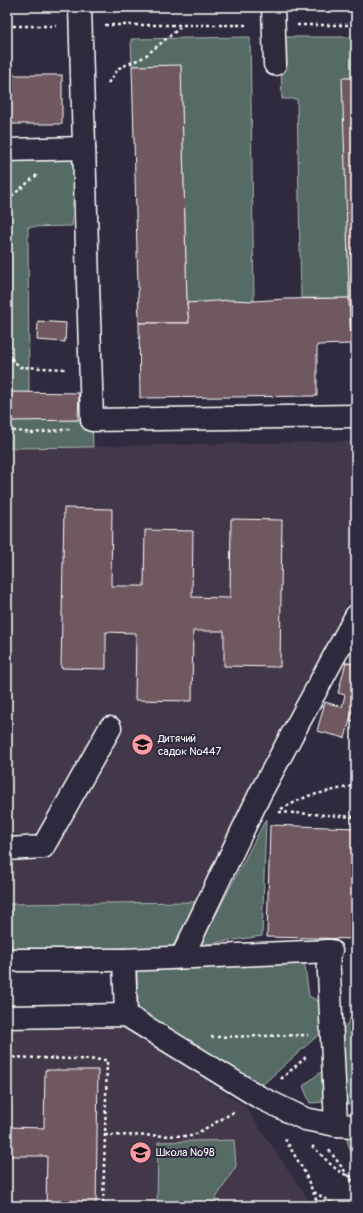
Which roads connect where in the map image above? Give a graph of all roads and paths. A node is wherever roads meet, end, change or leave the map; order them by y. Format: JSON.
{"nodes":[{"id":1,"x":80,"y":16,"type":"edge"},
{"id":2,"x":273,"y":16,"type":"edge"},
{"id":3,"x":356,"y":24,"type":"edge"},
{"id":4,"x":182,"y":25,"type":"junction"},
{"id":5,"x":7,"y":26,"type":"edge"},
{"id":6,"x":274,"y":64,"type":"dead end"},
{"id":7,"x":108,"y":84,"type":"dead end"},
{"id":8,"x":84,"y":148,"type":"junction"},
{"id":9,"x":7,"y":150,"type":"edge"},
{"id":10,"x":7,"y":354,"type":"edge"},
{"id":11,"x":91,"y":370,"type":"junction"},
{"id":12,"x":356,"y":416,"type":"edge"},
{"id":13,"x":92,"y":420,"type":"junction"},
{"id":14,"x":7,"y":430,"type":"edge"},
{"id":15,"x":356,"y":616,"type":"edge"},
{"id":16,"x":110,"y":728,"type":"dead end"},
{"id":17,"x":356,"y":784,"type":"edge"},
{"id":18,"x":356,"y":816,"type":"edge"},
{"id":19,"x":7,"y":849,"type":"edge"},
{"id":20,"x":182,"y":957,"type":"junction"},
{"id":21,"x":7,"y":960,"type":"edge"},
{"id":22,"x":124,"y":960,"type":"junction"},
{"id":23,"x":126,"y":1015,"type":"junction"},
{"id":24,"x":7,"y":1017,"type":"edge"},
{"id":25,"x":332,"y":1035,"type":"junction"},
{"id":26,"x":205,"y":1038,"type":"dead end"},
{"id":27,"x":7,"y":1057,"type":"edge"},
{"id":28,"x":260,"y":1097,"type":"junction"},
{"id":29,"x":305,"y":1120,"type":"junction"},
{"id":30,"x":346,"y":1126,"type":"edge"},
{"id":31,"x":282,"y":1134,"type":"dead end"},
{"id":32,"x":105,"y":1135,"type":"junction"},
{"id":33,"x":307,"y":1142,"type":"dead end"},
{"id":34,"x":349,"y":1177,"type":"junction"},
{"id":35,"x":356,"y":1177,"type":"edge"},
{"id":36,"x":356,"y":1186,"type":"edge"},
{"id":37,"x":313,"y":1192,"type":"junction"},
{"id":38,"x":104,"y":1206,"type":"edge"},
{"id":39,"x":319,"y":1206,"type":"edge"},
{"id":40,"x":337,"y":1206,"type":"edge"}],
"edges":[{"from":1,"to":4,"type":"path"},
{"from":1,"to":5,"type":"path"},
{"from":1,"to":8,"type":"lane"},
{"from":2,"to":3,"type":"path"},
{"from":2,"to":4,"type":"path"},
{"from":2,"to":6,"type":"lane"},
{"from":4,"to":7,"type":"path"},
{"from":8,"to":9,"type":"lane"},
{"from":8,"to":11,"type":"lane"},
{"from":10,"to":11,"type":"path"},
{"from":11,"to":13,"type":"lane"},
{"from":12,"to":13,"type":"lane"},
{"from":13,"to":14,"type":"path"},
{"from":15,"to":20,"type":"lane"},
{"from":16,"to":19,"type":"lane"},
{"from":17,"to":18,"type":"path"},
{"from":20,"to":22,"type":"lane"},
{"from":20,"to":25,"type":"lane"},
{"from":21,"to":22,"type":"lane"},
{"from":22,"to":23,"type":"lane"},
{"from":23,"to":24,"type":"lane"},
{"from":23,"to":28,"type":"lane"},
{"from":25,"to":26,"type":"path"},
{"from":25,"to":28,"type":"path"},
{"from":25,"to":30,"type":"lane"},
{"from":27,"to":32,"type":"path"},
{"from":28,"to":29,"type":"lane"},
{"from":28,"to":32,"type":"path"},
{"from":29,"to":30,"type":"lane"},
{"from":29,"to":34,"type":"path"},
{"from":31,"to":37,"type":"path"},
{"from":32,"to":38,"type":"path"},
{"from":33,"to":34,"type":"path"},
{"from":34,"to":35,"type":"path"},
{"from":34,"to":36,"type":"path"},
{"from":37,"to":39,"type":"path"},
{"from":37,"to":40,"type":"path"}]}
